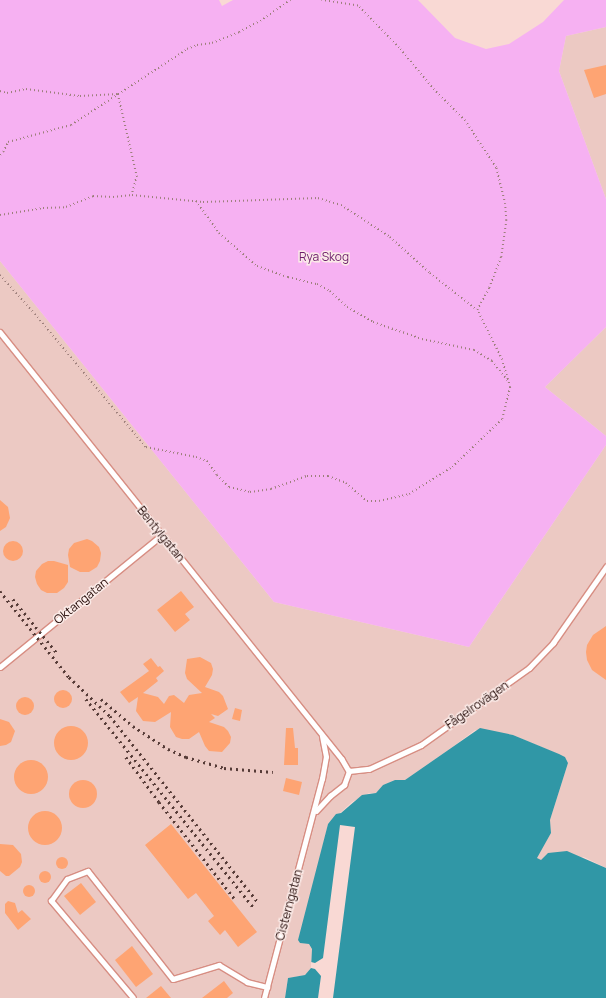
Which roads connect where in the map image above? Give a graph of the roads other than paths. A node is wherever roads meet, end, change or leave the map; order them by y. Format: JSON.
{"nodes":[{"id":1,"x":0,"y":332,"type":"edge"},
{"id":2,"x":162,"y":535,"type":"junction"},
{"id":3,"x":606,"y":567,"type":"edge"},
{"id":4,"x":0,"y":667,"type":"edge"},
{"id":5,"x":322,"y":736,"type":"junction"},
{"id":6,"x":349,"y":771,"type":"junction"},
{"id":7,"x":314,"y":812,"type":"junction"},
{"id":8,"x":267,"y":988,"type":"junction"},
{"id":9,"x":133,"y":998,"type":"edge"},
{"id":10,"x":264,"y":998,"type":"edge"}],
"edges":[{"from":1,"to":2,"type":"lane","name":"Bentylgatan"},
{"from":2,"to":4,"type":"lane","name":"Oktangatan"},
{"from":2,"to":5,"type":"lane","name":"Bentylgatan"},
{"from":3,"to":6,"type":"lane","name":"Fågelrovägen"},
{"from":5,"to":6,"type":"lane"},
{"from":5,"to":7,"type":"lane","name":"Cisterngatan"},
{"from":6,"to":7,"type":"lane"},
{"from":7,"to":8,"type":"lane","name":"Cisterngatan"},
{"from":8,"to":9,"type":"lane"},
{"from":8,"to":10,"type":"lane","name":"Cisterngatan"}]}
